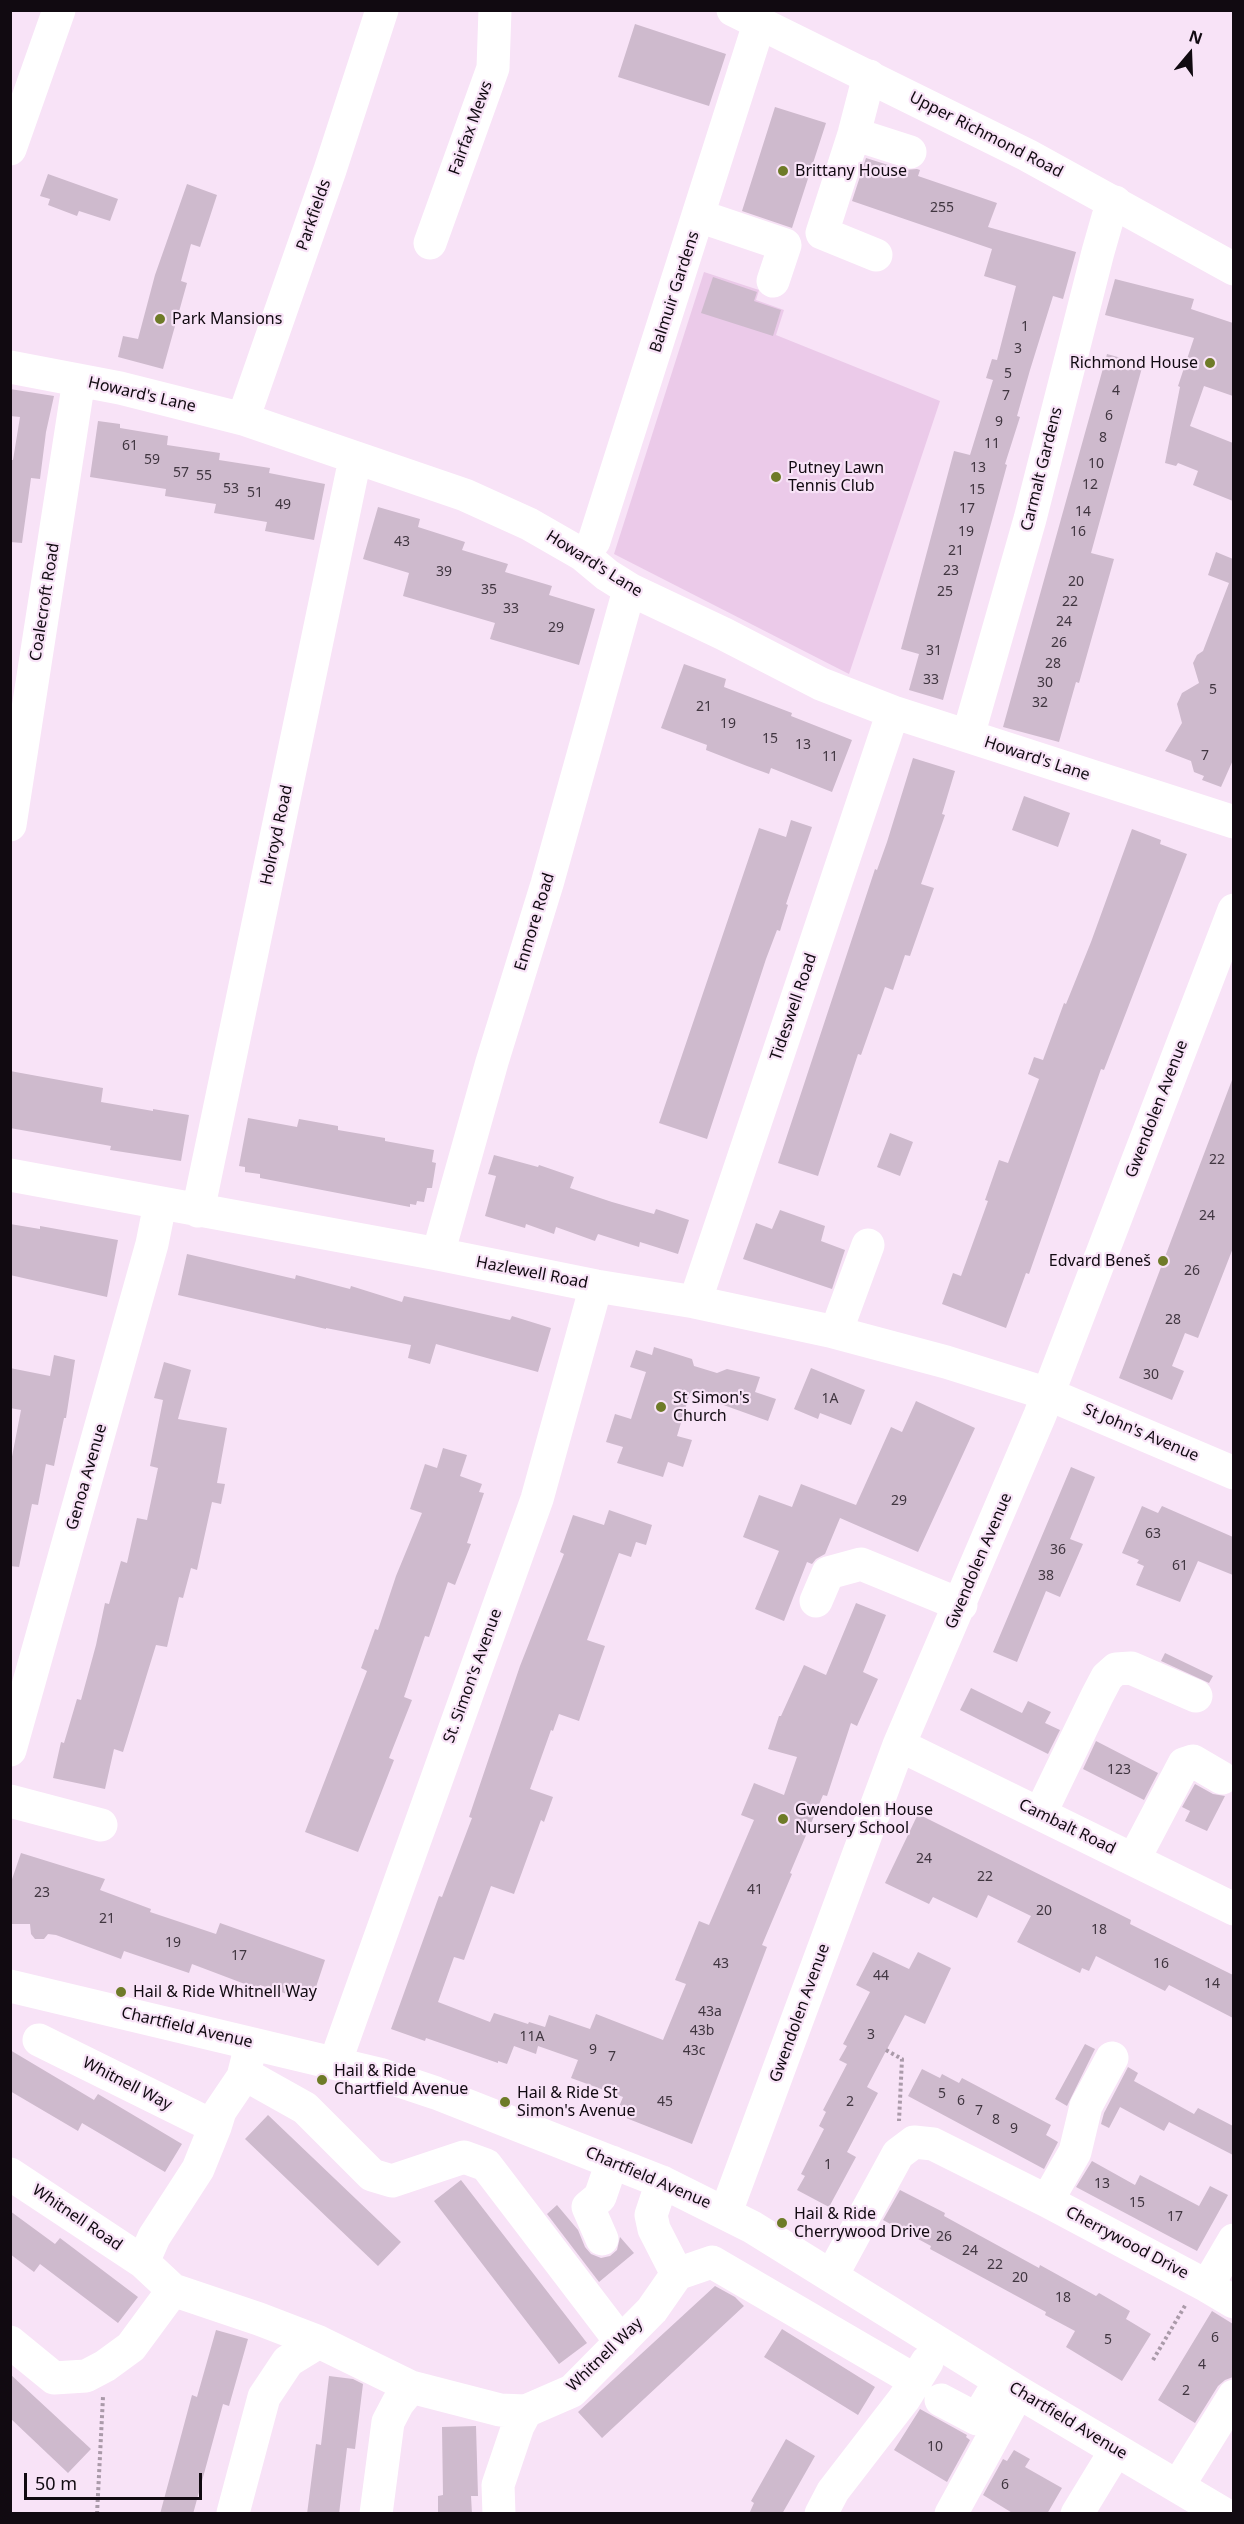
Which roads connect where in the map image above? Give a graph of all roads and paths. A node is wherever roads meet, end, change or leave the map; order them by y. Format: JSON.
{"nodes":[{"id":1,"x":59,"y":10,"type":"edge"},
{"id":2,"x":382,"y":10,"type":"edge"},
{"id":3,"x":495,"y":10,"type":"edge"},
{"id":4,"x":743,"y":15,"type":"edge"},
{"id":5,"x":869,"y":76,"type":"junction"},
{"id":6,"x":854,"y":134,"type":"junction"},
{"id":7,"x":10,"y":149,"type":"edge"},
{"id":8,"x":910,"y":152,"type":"dead end"},
{"id":9,"x":1115,"y":202,"type":"junction"},
{"id":10,"x":699,"y":216,"type":"junction"},
{"id":11,"x":430,"y":243,"type":"dead end"},
{"id":12,"x":876,"y":255,"type":"dead end"},
{"id":13,"x":1233,"y":269,"type":"edge"},
{"id":14,"x":772,"y":281,"type":"dead end"},
{"id":15,"x":10,"y":367,"type":"edge"},
{"id":16,"x":79,"y":380,"type":"junction"},
{"id":17,"x":243,"y":419,"type":"junction"},
{"id":18,"x":355,"y":459,"type":"junction"},
{"id":19,"x":583,"y":555,"type":"junction"},
{"id":20,"x":631,"y":590,"type":"junction"},
{"id":21,"x":893,"y":712,"type":"junction"},
{"id":22,"x":968,"y":736,"type":"junction"},
{"id":23,"x":1233,"y":822,"type":"edge"},
{"id":24,"x":10,"y":825,"type":"edge"},
{"id":25,"x":1233,"y":910,"type":"edge"},
{"id":26,"x":1226,"y":952,"type":"edge"},
{"id":27,"x":10,"y":1175,"type":"edge"},
{"id":28,"x":160,"y":1204,"type":"junction"},
{"id":29,"x":198,"y":1211,"type":"junction"},
{"id":30,"x":868,"y":1245,"type":"dead end"},
{"id":31,"x":438,"y":1254,"type":"junction"},
{"id":32,"x":596,"y":1286,"type":"junction"},
{"id":33,"x":695,"y":1302,"type":"junction"},
{"id":34,"x":836,"y":1332,"type":"junction"},
{"id":35,"x":1048,"y":1395,"type":"junction"},
{"id":36,"x":1233,"y":1473,"type":"edge"},
{"id":37,"x":816,"y":1600,"type":"dead end"},
{"id":38,"x":961,"y":1605,"type":"junction"},
{"id":39,"x":1196,"y":1696,"type":"dead end"},
{"id":40,"x":899,"y":1745,"type":"junction"},
{"id":41,"x":10,"y":1750,"type":"edge"},
{"id":42,"x":1222,"y":1778,"type":"dead end"},
{"id":43,"x":10,"y":1801,"type":"edge"},
{"id":44,"x":1040,"y":1814,"type":"junction"},
{"id":45,"x":1178,"y":1819,"type":"dead end"},
{"id":46,"x":101,"y":1825,"type":"dead end"},
{"id":47,"x":1144,"y":1864,"type":"junction"},
{"id":48,"x":1233,"y":1909,"type":"edge"},
{"id":49,"x":10,"y":1986,"type":"edge"},
{"id":50,"x":39,"y":2040,"type":"dead end"},
{"id":51,"x":251,"y":2044,"type":"junction"},
{"id":52,"x":886,"y":2050,"type":"dead end"},
{"id":53,"x":1112,"y":2058,"type":"dead end"},
{"id":54,"x":335,"y":2063,"type":"junction"},
{"id":55,"x":243,"y":2077,"type":"junction"},
{"id":56,"x":215,"y":2127,"type":"junction"},
{"id":57,"x":898,"y":2154,"type":"junction"},
{"id":58,"x":612,"y":2162,"type":"junction"},
{"id":59,"x":10,"y":2174,"type":"edge"},
{"id":60,"x":662,"y":2182,"type":"junction"},
{"id":61,"x":1047,"y":2201,"type":"junction"},
{"id":62,"x":726,"y":2212,"type":"junction"},
{"id":63,"x":602,"y":2239,"type":"dead end"},
{"id":64,"x":1233,"y":2240,"type":"edge"},
{"id":65,"x":143,"y":2262,"type":"junction"},
{"id":66,"x":677,"y":2274,"type":"junction"},
{"id":67,"x":832,"y":2275,"type":"junction"},
{"id":68,"x":173,"y":2290,"type":"junction"},
{"id":69,"x":1213,"y":2290,"type":"edge"},
{"id":70,"x":10,"y":2342,"type":"edge"},
{"id":71,"x":319,"y":2342,"type":"junction"},
{"id":72,"x":938,"y":2342,"type":"junction"},
{"id":73,"x":621,"y":2343,"type":"junction"},
{"id":74,"x":1153,"y":2360,"type":"dead end"},
{"id":75,"x":105,"y":2366,"type":"junction"},
{"id":76,"x":1009,"y":2386,"type":"junction"},
{"id":77,"x":411,"y":2387,"type":"junction"},
{"id":78,"x":929,"y":2391,"type":"junction"},
{"id":79,"x":1233,"y":2396,"type":"edge"},
{"id":80,"x":526,"y":2411,"type":"junction"},
{"id":81,"x":1116,"y":2450,"type":"junction"},
{"id":82,"x":1178,"y":2486,"type":"junction"},
{"id":83,"x":233,"y":2513,"type":"edge"},
{"id":84,"x":97,"y":2514,"type":"edge"},
{"id":85,"x":376,"y":2514,"type":"edge"},
{"id":86,"x":499,"y":2514,"type":"edge"},
{"id":87,"x":821,"y":2514,"type":"edge"},
{"id":88,"x":951,"y":2514,"type":"edge"},
{"id":89,"x":1077,"y":2514,"type":"edge"},
{"id":90,"x":1224,"y":2514,"type":"edge"}],
"edges":[{"from":1,"to":7,"type":"main road"},
{"from":2,"to":17,"type":"main road","name":"Parkfields"},
{"from":3,"to":11,"type":"main road","name":"Fairfax Mews"},
{"from":4,"to":5,"type":"main road","name":"Upper Richmond Road"},
{"from":4,"to":10,"type":"main road","name":"Balmuir Gardens"},
{"from":5,"to":6,"type":"main road"},
{"from":5,"to":9,"type":"main road","name":"Upper Richmond Road"},
{"from":6,"to":8,"type":"main road"},
{"from":6,"to":12,"type":"main road"},
{"from":9,"to":13,"type":"main road","name":"Upper Richmond Road"},
{"from":9,"to":22,"type":"main road","name":"Carmalt Gardens"},
{"from":10,"to":14,"type":"main road"},
{"from":10,"to":19,"type":"main road","name":"Balmuir Gardens"},
{"from":15,"to":16,"type":"main road","name":"Howard's Lane"},
{"from":16,"to":17,"type":"main road","name":"Howard's Lane"},
{"from":16,"to":24,"type":"main road","name":"Coalecroft Road"},
{"from":17,"to":18,"type":"main road","name":"Howard's Lane"},
{"from":18,"to":19,"type":"main road","name":"Howard's Lane"},
{"from":18,"to":29,"type":"main road","name":"Holroyd Road"},
{"from":19,"to":20,"type":"main road","name":"Howard's Lane"},
{"from":20,"to":21,"type":"main road","name":"Howard's Lane"},
{"from":20,"to":31,"type":"main road","name":"Enmore Road"},
{"from":21,"to":22,"type":"main road","name":"Howard's Lane"},
{"from":21,"to":33,"type":"main road","name":"Tideswell Road"},
{"from":22,"to":23,"type":"main road","name":"Howard's Lane"},
{"from":25,"to":26,"type":"main road","name":"Gwendolen Avenue"},
{"from":26,"to":35,"type":"main road","name":"Gwendolen Avenue"},
{"from":27,"to":28,"type":"main road","name":"Hazlewell Road"},
{"from":28,"to":29,"type":"main road","name":"Hazlewell Road"},
{"from":28,"to":41,"type":"main road","name":"Genoa Avenue"},
{"from":29,"to":31,"type":"main road","name":"Hazlewell Road"},
{"from":30,"to":34,"type":"main road"},
{"from":31,"to":32,"type":"main road","name":"Hazlewell Road"},
{"from":32,"to":33,"type":"main road","name":"Hazlewell Road"},
{"from":32,"to":54,"type":"main road","name":"St. Simon's Avenue"},
{"from":33,"to":34,"type":"main road","name":"Hazlewell Road"},
{"from":34,"to":35,"type":"main road","name":"Hazlewell Road"},
{"from":35,"to":36,"type":"main road","name":"St John's Avenue"},
{"from":35,"to":38,"type":"main road","name":"Gwendolen Avenue"},
{"from":37,"to":38,"type":"main road"},
{"from":38,"to":40,"type":"main road","name":"Gwendolen Avenue"},
{"from":39,"to":44,"type":"main road"},
{"from":40,"to":44,"type":"main road","name":"Cambalt Road"},
{"from":40,"to":62,"type":"main road","name":"Gwendolen Avenue"},
{"from":42,"to":47,"type":"main road"},
{"from":43,"to":46,"type":"main road"},
{"from":44,"to":47,"type":"main road","name":"Cambalt Road"},
{"from":45,"to":47,"type":"main road"},
{"from":47,"to":48,"type":"main road","name":"Cambalt Road"},
{"from":49,"to":51,"type":"main road","name":"Chartfield Avenue"},
{"from":50,"to":56,"type":"main road","name":"Whitnell Way"},
{"from":51,"to":54,"type":"main road","name":"Chartfield Avenue"},
{"from":51,"to":55,"type":"main road"},
{"from":52,"to":57,"type":"path"},
{"from":53,"to":61,"type":"main road","name":"Cherrywood Drive"},
{"from":54,"to":58,"type":"main road","name":"Chartfield Avenue"},
{"from":55,"to":56,"type":"main road"},
{"from":55,"to":73,"type":"main road"},
{"from":56,"to":65,"type":"main road"},
{"from":57,"to":61,"type":"main road","name":"Cherrywood Drive"},
{"from":57,"to":67,"type":"main road"},
{"from":58,"to":60,"type":"main road","name":"Chartfield Avenue"},
{"from":58,"to":63,"type":"main road"},
{"from":59,"to":65,"type":"main road","name":"Whitnell Road"},
{"from":60,"to":62,"type":"main road","name":"Chartfield Avenue"},
{"from":60,"to":66,"type":"main road"},
{"from":61,"to":69,"type":"main road","name":"Cherrywood Drive"},
{"from":62,"to":67,"type":"main road","name":"Chartfield Avenue"},
{"from":64,"to":69,"type":"main road","name":"Cherrywood Drive"},
{"from":65,"to":68,"type":"main road","name":"Whitnell Way"},
{"from":66,"to":73,"type":"main road","name":"Whitnell Way"},
{"from":66,"to":78,"type":"main road"},
{"from":67,"to":72,"type":"main road","name":"Chartfield Avenue"},
{"from":68,"to":71,"type":"main road","name":"Whitnell Way"},
{"from":68,"to":75,"type":"main road"},
{"from":69,"to":74,"type":"path"},
{"from":70,"to":75,"type":"main road"},
{"from":71,"to":77,"type":"main road","name":"Whitnell Way"},
{"from":71,"to":83,"type":"main road"},
{"from":72,"to":76,"type":"main road","name":"Chartfield Avenue"},
{"from":72,"to":78,"type":"main road"},
{"from":73,"to":80,"type":"main road","name":"Whitnell Way"},
{"from":75,"to":84,"type":"path"},
{"from":76,"to":78,"type":"main road"},
{"from":76,"to":81,"type":"main road","name":"Chartfield Avenue"},
{"from":76,"to":88,"type":"main road"},
{"from":77,"to":80,"type":"main road","name":"Whitnell Way"},
{"from":77,"to":85,"type":"main road"},
{"from":78,"to":87,"type":"main road"},
{"from":79,"to":82,"type":"main road"},
{"from":80,"to":86,"type":"main road"},
{"from":81,"to":82,"type":"main road","name":"Chartfield Avenue"},
{"from":81,"to":89,"type":"main road"},
{"from":82,"to":90,"type":"main road","name":"Chartfield Avenue"}]}
